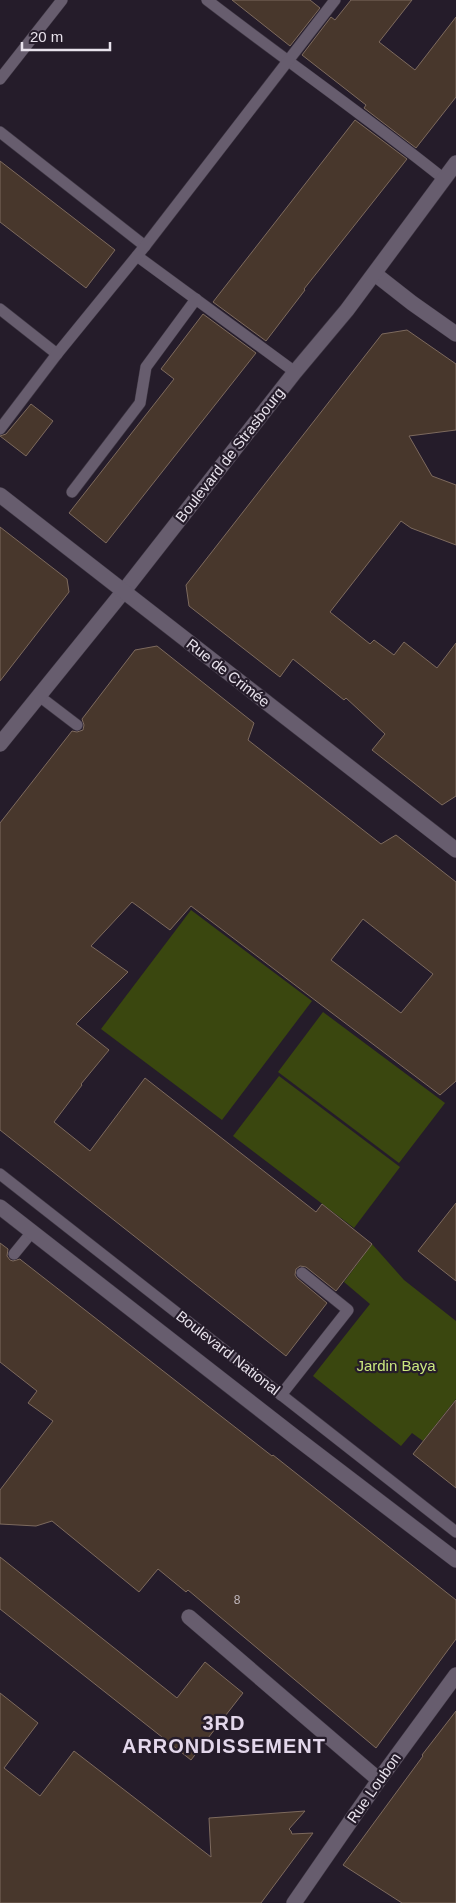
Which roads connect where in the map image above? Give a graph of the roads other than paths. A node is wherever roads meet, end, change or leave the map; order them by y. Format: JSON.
{"nodes":[{"id":1,"x":62,"y":0,"type":"edge"},
{"id":2,"x":207,"y":0,"type":"edge"},
{"id":3,"x":334,"y":0,"type":"edge"},
{"id":4,"x":288,"y":62,"type":"junction"},
{"id":5,"x":0,"y":79,"type":"edge"},
{"id":6,"x":0,"y":132,"type":"edge"},
{"id":7,"x":456,"y":163,"type":"edge"},
{"id":8,"x":444,"y":180,"type":"junction"},
{"id":9,"x":145,"y":246,"type":"junction"},
{"id":10,"x":137,"y":256,"type":"junction"},
{"id":11,"x":375,"y":274,"type":"junction"},
{"id":12,"x":196,"y":299,"type":"junction"},
{"id":13,"x":0,"y":309,"type":"edge"},
{"id":14,"x":456,"y":334,"type":"edge"},
{"id":15,"x":57,"y":354,"type":"junction"},
{"id":16,"x":295,"y":372,"type":"junction"},
{"id":17,"x":0,"y":429,"type":"edge"},
{"id":18,"x":72,"y":492,"type":"dead end"},
{"id":19,"x":0,"y":495,"type":"edge"},
{"id":20,"x":123,"y":592,"type":"junction"},
{"id":21,"x":38,"y":696,"type":"junction"},
{"id":22,"x":77,"y":725,"type":"dead end"},
{"id":23,"x":0,"y":744,"type":"edge"},
{"id":24,"x":456,"y":850,"type":"edge"},
{"id":25,"x":0,"y":1174,"type":"edge"},
{"id":26,"x":0,"y":1207,"type":"edge"},
{"id":27,"x":32,"y":1232,"type":"junction"},
{"id":28,"x":14,"y":1254,"type":"dead end"},
{"id":29,"x":302,"y":1274,"type":"dead end"},
{"id":30,"x":281,"y":1395,"type":"junction"},
{"id":31,"x":456,"y":1532,"type":"edge"},
{"id":32,"x":456,"y":1560,"type":"edge"},
{"id":33,"x":189,"y":1617,"type":"dead end"},
{"id":34,"x":456,"y":1675,"type":"edge"},
{"id":35,"x":379,"y":1780,"type":"junction"},
{"id":36,"x":294,"y":1903,"type":"edge"}],
"edges":[{"from":1,"to":5,"type":"lane"},
{"from":2,"to":4,"type":"lane"},
{"from":3,"to":4,"type":"lane"},
{"from":4,"to":8,"type":"lane"},
{"from":4,"to":9,"type":"lane"},
{"from":6,"to":9,"type":"lane"},
{"from":7,"to":8,"type":"street","name":"Boulevard de Strasbourg"},
{"from":8,"to":11,"type":"street","name":"Boulevard de Strasbourg"},
{"from":9,"to":10,"type":"lane"},
{"from":10,"to":12,"type":"lane"},
{"from":10,"to":15,"type":"lane"},
{"from":11,"to":14,"type":"street"},
{"from":11,"to":16,"type":"street","name":"Boulevard de Strasbourg"},
{"from":12,"to":16,"type":"lane"},
{"from":12,"to":18,"type":"lane"},
{"from":13,"to":15,"type":"lane"},
{"from":15,"to":17,"type":"lane"},
{"from":16,"to":20,"type":"street","name":"Boulevard de Strasbourg"},
{"from":19,"to":20,"type":"street","name":"Rue de Crimée"},
{"from":20,"to":21,"type":"street","name":"Boulevard de Strasbourg"},
{"from":20,"to":24,"type":"street","name":"Rue de Crimée"},
{"from":21,"to":22,"type":"lane"},
{"from":21,"to":23,"type":"street","name":"Boulevard de Strasbourg"},
{"from":25,"to":30,"type":"lane","name":"Boulevard National"},
{"from":26,"to":27,"type":"street","name":"Boulevard National"},
{"from":27,"to":28,"type":"lane"},
{"from":27,"to":32,"type":"street","name":"Boulevard National"},
{"from":29,"to":30,"type":"lane"},
{"from":30,"to":31,"type":"lane","name":"Boulevard National"},
{"from":33,"to":35,"type":"street"},
{"from":34,"to":35,"type":"street","name":"Rue Loubon"},
{"from":35,"to":36,"type":"street","name":"Rue Loubon"}]}
